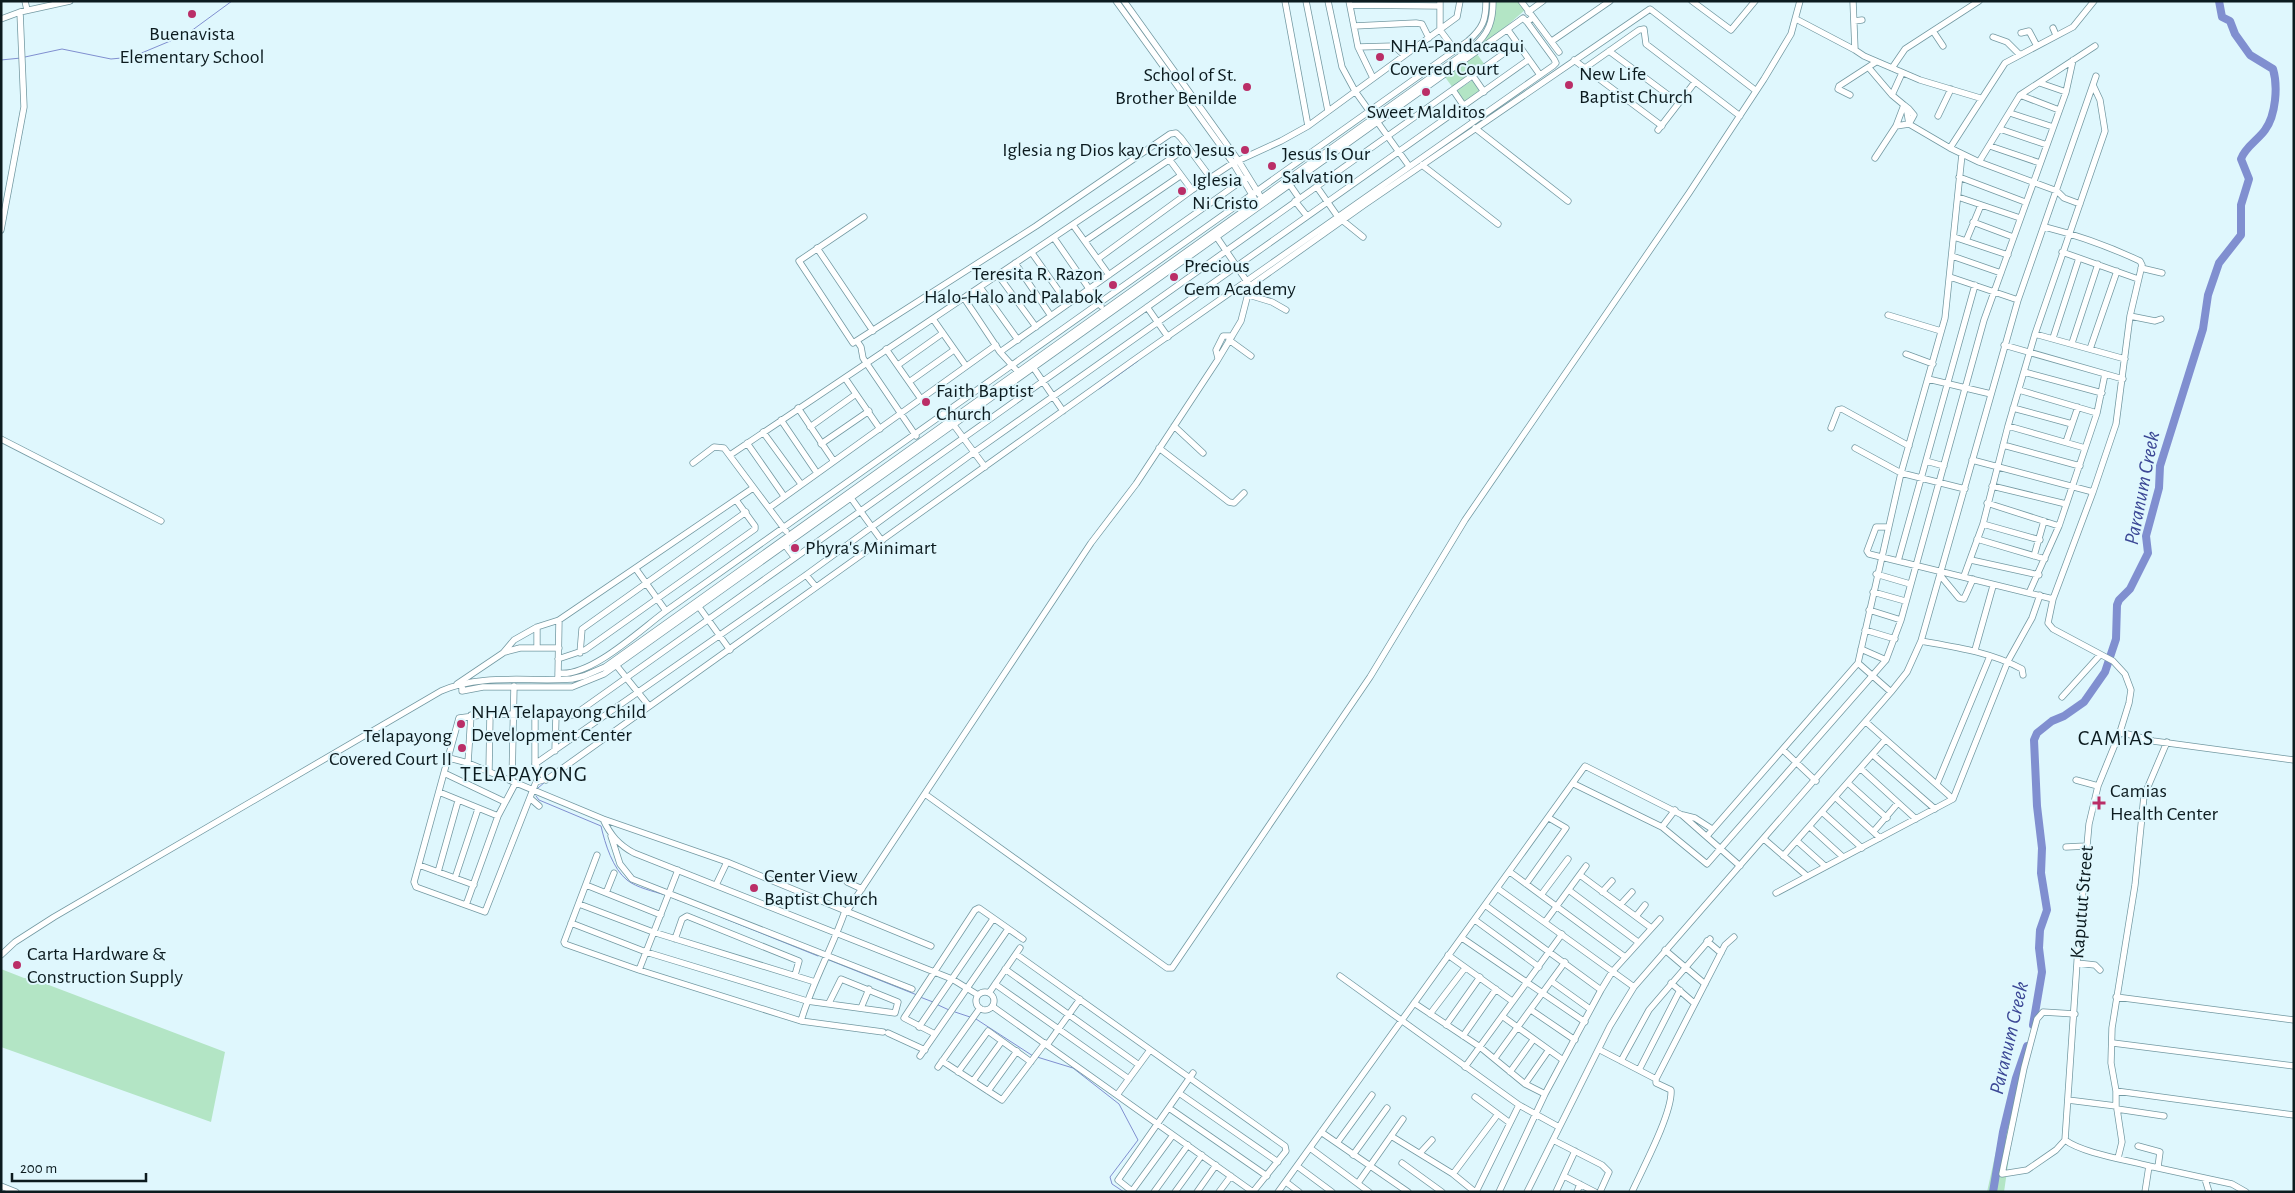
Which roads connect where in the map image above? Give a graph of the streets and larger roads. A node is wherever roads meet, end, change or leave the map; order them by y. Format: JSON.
{"nodes":[{"id":1,"x":24,"y":1,"type":"edge"},
{"id":2,"x":70,"y":1,"type":"edge"},
{"id":3,"x":1116,"y":1,"type":"edge"},
{"id":4,"x":1124,"y":1,"type":"edge"},
{"id":5,"x":1284,"y":1,"type":"edge"},
{"id":6,"x":1306,"y":1,"type":"edge"},
{"id":7,"x":1328,"y":1,"type":"edge"},
{"id":8,"x":1460,"y":1,"type":"edge"},
{"id":9,"x":1486,"y":1,"type":"edge"},
{"id":10,"x":1493,"y":1,"type":"edge"},
{"id":11,"x":1521,"y":1,"type":"edge"},
{"id":12,"x":1543,"y":1,"type":"edge"},
{"id":13,"x":1610,"y":1,"type":"edge"},
{"id":14,"x":1692,"y":1,"type":"edge"},
{"id":15,"x":1755,"y":1,"type":"edge"},
{"id":16,"x":1800,"y":1,"type":"edge"},
{"id":17,"x":1853,"y":1,"type":"edge"},
{"id":18,"x":1979,"y":1,"type":"edge"},
{"id":19,"x":2094,"y":1,"type":"edge"},
{"id":20,"x":1350,"y":3,"type":"edge"},
{"id":21,"x":1440,"y":4,"type":"edge"},
{"id":22,"x":27,"y":10,"type":"junction"},
{"id":23,"x":20,"y":12,"type":"junction"},
{"id":24,"x":1528,"y":12,"type":"junction"},
{"id":25,"x":1,"y":19,"type":"edge"},
{"id":26,"x":1133,"y":19,"type":"junction"},
{"id":27,"x":1796,"y":19,"type":"junction"},
{"id":28,"x":1530,"y":20,"type":"junction"},
{"id":29,"x":1862,"y":20,"type":"dead end"},
{"id":30,"x":1854,"y":21,"type":"junction"},
{"id":31,"x":1354,"y":26,"type":"junction"},
{"id":32,"x":2052,"y":28,"type":"dead end"},
{"id":33,"x":1440,"y":30,"type":"junction"},
{"id":34,"x":1508,"y":30,"type":"junction"},
{"id":35,"x":1933,"y":31,"type":"junction"},
{"id":36,"x":2021,"y":33,"type":"dead end"},
{"id":37,"x":2056,"y":35,"type":"junction"},
{"id":38,"x":1993,"y":37,"type":"dead end"},
{"id":39,"x":1429,"y":38,"type":"junction"},
{"id":40,"x":1552,"y":41,"type":"junction"},
{"id":41,"x":1518,"y":44,"type":"junction"},
{"id":42,"x":1943,"y":46,"type":"dead end"},
{"id":43,"x":2037,"y":46,"type":"junction"},
{"id":44,"x":2096,"y":46,"type":"dead end"},
{"id":45,"x":1358,"y":47,"type":"junction"},
{"id":46,"x":1455,"y":50,"type":"junction"},
{"id":47,"x":1855,"y":50,"type":"junction"},
{"id":48,"x":1609,"y":51,"type":"junction"},
{"id":49,"x":1559,"y":52,"type":"dead end"},
{"id":50,"x":2019,"y":54,"type":"junction"},
{"id":51,"x":1404,"y":55,"type":"junction"},
{"id":52,"x":1528,"y":60,"type":"junction"},
{"id":53,"x":1574,"y":60,"type":"junction"},
{"id":54,"x":2073,"y":60,"type":"junction"},
{"id":55,"x":1876,"y":62,"type":"junction"},
{"id":56,"x":1585,"y":68,"type":"junction"},
{"id":57,"x":1869,"y":68,"type":"junction"},
{"id":58,"x":1892,"y":68,"type":"junction"},
{"id":59,"x":1902,"y":73,"type":"junction"},
{"id":60,"x":1473,"y":76,"type":"junction"},
{"id":61,"x":1540,"y":76,"type":"junction"},
{"id":62,"x":2096,"y":76,"type":"dead end"},
{"id":63,"x":1373,"y":78,"type":"junction"},
{"id":64,"x":1695,"y":82,"type":"junction"},
{"id":65,"x":2040,"y":83,"type":"junction"},
{"id":66,"x":2093,"y":85,"type":"junction"},
{"id":67,"x":1950,"y":89,"type":"junction"},
{"id":68,"x":1453,"y":90,"type":"junction"},
{"id":69,"x":1755,"y":90,"type":"junction"},
{"id":70,"x":1355,"y":91,"type":"junction"},
{"id":71,"x":1484,"y":92,"type":"junction"},
{"id":72,"x":2066,"y":92,"type":"junction"},
{"id":73,"x":1850,"y":95,"type":"dead end"},
{"id":74,"x":1892,"y":95,"type":"junction"},
{"id":75,"x":2020,"y":95,"type":"junction"},
{"id":76,"x":1980,"y":98,"type":"junction"},
{"id":77,"x":1679,"y":103,"type":"junction"},
{"id":78,"x":1463,"y":105,"type":"junction"},
{"id":79,"x":1906,"y":107,"type":"junction"},
{"id":80,"x":2058,"y":110,"type":"junction"},
{"id":81,"x":1328,"y":111,"type":"junction"},
{"id":82,"x":1369,"y":111,"type":"junction"},
{"id":83,"x":2010,"y":113,"type":"junction"},
{"id":84,"x":1740,"y":116,"type":"junction"},
{"id":85,"x":1938,"y":116,"type":"dead end"},
{"id":86,"x":1376,"y":119,"type":"junction"},
{"id":87,"x":1474,"y":121,"type":"junction"},
{"id":88,"x":1909,"y":124,"type":"junction"},
{"id":89,"x":1308,"y":126,"type":"junction"},
{"id":90,"x":1896,"y":126,"type":"junction"},
{"id":91,"x":2053,"y":127,"type":"junction"},
{"id":92,"x":1475,"y":128,"type":"junction"},
{"id":93,"x":2000,"y":129,"type":"junction"},
{"id":94,"x":1387,"y":135,"type":"junction"},
{"id":95,"x":2047,"y":145,"type":"junction"},
{"id":96,"x":1990,"y":146,"type":"junction"},
{"id":97,"x":1188,"y":147,"type":"junction"},
{"id":98,"x":1950,"y":148,"type":"junction"},
{"id":99,"x":1400,"y":150,"type":"junction"},
{"id":100,"x":1962,"y":154,"type":"junction"},
{"id":101,"x":1875,"y":158,"type":"dead end"},
{"id":102,"x":1168,"y":159,"type":"junction"},
{"id":103,"x":1235,"y":161,"type":"junction"},
{"id":104,"x":1979,"y":162,"type":"junction"},
{"id":105,"x":2040,"y":163,"type":"junction"},
{"id":106,"x":1422,"y":165,"type":"junction"},
{"id":107,"x":1409,"y":166,"type":"junction"},
{"id":108,"x":1180,"y":176,"type":"junction"},
{"id":109,"x":1210,"y":177,"type":"junction"},
{"id":110,"x":1959,"y":177,"type":"junction"},
{"id":111,"x":1245,"y":179,"type":"junction"},
{"id":112,"x":2032,"y":182,"type":"junction"},
{"id":113,"x":1290,"y":185,"type":"junction"},
{"id":114,"x":1317,"y":187,"type":"junction"},
{"id":115,"x":1192,"y":190,"type":"junction"},
{"id":116,"x":2056,"y":191,"type":"junction"},
{"id":117,"x":1254,"y":193,"type":"junction"},
{"id":118,"x":1958,"y":197,"type":"junction"},
{"id":119,"x":1259,"y":200,"type":"junction"},
{"id":120,"x":1297,"y":200,"type":"junction"},
{"id":121,"x":1327,"y":201,"type":"junction"},
{"id":122,"x":1568,"y":201,"type":"dead end"},
{"id":123,"x":2025,"y":202,"type":"junction"},
{"id":124,"x":2080,"y":204,"type":"junction"},
{"id":125,"x":1981,"y":205,"type":"junction"},
{"id":126,"x":1307,"y":216,"type":"junction"},
{"id":127,"x":864,"y":217,"type":"dead end"},
{"id":128,"x":1340,"y":218,"type":"junction"},
{"id":129,"x":2020,"y":218,"type":"junction"},
{"id":130,"x":1973,"y":222,"type":"junction"},
{"id":131,"x":1073,"y":224,"type":"junction"},
{"id":132,"x":1498,"y":224,"type":"dead end"},
{"id":133,"x":2045,"y":227,"type":"junction"},
{"id":134,"x":1,"y":230,"type":"edge"},
{"id":135,"x":2069,"y":233,"type":"junction"},
{"id":136,"x":1216,"y":236,"type":"junction"},
{"id":137,"x":1363,"y":237,"type":"dead end"},
{"id":138,"x":1954,"y":237,"type":"junction"},
{"id":139,"x":2013,"y":237,"type":"junction"},
{"id":140,"x":1054,"y":238,"type":"junction"},
{"id":141,"x":1086,"y":241,"type":"junction"},
{"id":142,"x":1966,"y":241,"type":"junction"},
{"id":143,"x":817,"y":248,"type":"junction"},
{"id":144,"x":1226,"y":251,"type":"junction"},
{"id":145,"x":1032,"y":252,"type":"junction"},
{"id":146,"x":2062,"y":252,"type":"junction"},
{"id":147,"x":2008,"y":255,"type":"junction"},
{"id":148,"x":1952,"y":256,"type":"junction"},
{"id":149,"x":1099,"y":258,"type":"junction"},
{"id":150,"x":2079,"y":258,"type":"junction"},
{"id":151,"x":1015,"y":264,"type":"junction"},
{"id":152,"x":2098,"y":264,"type":"junction"},
{"id":153,"x":1237,"y":266,"type":"junction"},
{"id":154,"x":2141,"y":268,"type":"junction"},
{"id":155,"x":2117,"y":271,"type":"junction"},
{"id":156,"x":2162,"y":272,"type":"dead end"},
{"id":157,"x":2001,"y":273,"type":"junction"},
{"id":158,"x":998,"y":275,"type":"junction"},
{"id":159,"x":1109,"y":275,"type":"junction"},
{"id":160,"x":1950,"y":278,"type":"junction"},
{"id":161,"x":2138,"y":279,"type":"junction"},
{"id":162,"x":1248,"y":284,"type":"junction"},
{"id":163,"x":1975,"y":285,"type":"junction"},
{"id":164,"x":980,"y":287,"type":"junction"},
{"id":165,"x":1089,"y":287,"type":"junction"},
{"id":166,"x":1995,"y":291,"type":"junction"},
{"id":167,"x":1249,"y":295,"type":"junction"},
{"id":168,"x":964,"y":298,"type":"junction"},
{"id":169,"x":2018,"y":300,"type":"junction"},
{"id":170,"x":1068,"y":304,"type":"junction"},
{"id":171,"x":1099,"y":304,"type":"junction"},
{"id":172,"x":1148,"y":307,"type":"junction"},
{"id":173,"x":1104,"y":310,"type":"junction"},
{"id":174,"x":1286,"y":310,"type":"dead end"},
{"id":175,"x":1888,"y":315,"type":"dead end"},
{"id":176,"x":1051,"y":316,"type":"junction"},
{"id":177,"x":2130,"y":316,"type":"junction"},
{"id":178,"x":933,"y":319,"type":"junction"},
{"id":179,"x":2161,"y":319,"type":"dead end"},
{"id":180,"x":1158,"y":322,"type":"junction"},
{"id":181,"x":1036,"y":327,"type":"junction"},
{"id":182,"x":873,"y":331,"type":"junction"},
{"id":183,"x":1941,"y":331,"type":"junction"},
{"id":184,"x":943,"y":333,"type":"junction"},
{"id":185,"x":2035,"y":334,"type":"junction"},
{"id":186,"x":1168,"y":337,"type":"junction"},
{"id":187,"x":1231,"y":338,"type":"junction"},
{"id":188,"x":2053,"y":338,"type":"junction"},
{"id":189,"x":1018,"y":340,"type":"junction"},
{"id":190,"x":857,"y":341,"type":"junction"},
{"id":191,"x":2072,"y":343,"type":"junction"},
{"id":192,"x":996,"y":345,"type":"junction"},
{"id":193,"x":2004,"y":345,"type":"junction"},
{"id":194,"x":2090,"y":349,"type":"junction"},
{"id":195,"x":886,"y":350,"type":"junction"},
{"id":196,"x":954,"y":350,"type":"junction"},
{"id":197,"x":1000,"y":352,"type":"junction"},
{"id":198,"x":2030,"y":352,"type":"junction"},
{"id":199,"x":1906,"y":354,"type":"dead end"},
{"id":200,"x":1251,"y":356,"type":"dead end"},
{"id":201,"x":2125,"y":359,"type":"junction"},
{"id":202,"x":867,"y":363,"type":"junction"},
{"id":203,"x":1933,"y":364,"type":"junction"},
{"id":204,"x":898,"y":365,"type":"junction"},
{"id":205,"x":1012,"y":365,"type":"junction"},
{"id":206,"x":1032,"y":365,"type":"junction"},
{"id":207,"x":966,"y":366,"type":"junction"},
{"id":208,"x":1018,"y":372,"type":"junction"},
{"id":209,"x":2024,"y":372,"type":"junction"},
{"id":210,"x":2105,"y":374,"type":"junction"},
{"id":211,"x":846,"y":378,"type":"junction"},
{"id":212,"x":1928,"y":378,"type":"junction"},
{"id":213,"x":2123,"y":379,"type":"junction"},
{"id":214,"x":909,"y":382,"type":"junction"},
{"id":215,"x":1042,"y":382,"type":"junction"},
{"id":216,"x":1946,"y":384,"type":"junction"},
{"id":217,"x":1965,"y":388,"type":"junction"},
{"id":218,"x":2019,"y":390,"type":"junction"},
{"id":219,"x":2102,"y":393,"type":"junction"},
{"id":220,"x":856,"y":394,"type":"junction"},
{"id":221,"x":1991,"y":394,"type":"junction"},
{"id":222,"x":1054,"y":398,"type":"junction"},
{"id":223,"x":921,"y":399,"type":"junction"},
{"id":224,"x":2078,"y":407,"type":"junction"},
{"id":225,"x":798,"y":408,"type":"junction"},
{"id":226,"x":2014,"y":408,"type":"junction"},
{"id":227,"x":869,"y":411,"type":"junction"},
{"id":228,"x":1063,"y":411,"type":"junction"},
{"id":229,"x":901,"y":413,"type":"junction"},
{"id":230,"x":2097,"y":413,"type":"junction"},
{"id":231,"x":781,"y":420,"type":"junction"},
{"id":232,"x":953,"y":424,"type":"junction"},
{"id":233,"x":2072,"y":424,"type":"junction"},
{"id":234,"x":1174,"y":426,"type":"junction"},
{"id":235,"x":2008,"y":426,"type":"junction"},
{"id":236,"x":810,"y":427,"type":"junction"},
{"id":237,"x":880,"y":428,"type":"junction"},
{"id":238,"x":1831,"y":428,"type":"dead end"},
{"id":239,"x":764,"y":432,"type":"junction"},
{"id":240,"x":915,"y":435,"type":"junction"},
{"id":241,"x":963,"y":438,"type":"junction"},
{"id":242,"x":1,"y":439,"type":"edge"},
{"id":243,"x":921,"y":442,"type":"junction"},
{"id":244,"x":2066,"y":442,"type":"junction"},
{"id":245,"x":747,"y":444,"type":"junction"},
{"id":246,"x":821,"y":444,"type":"junction"},
{"id":247,"x":2003,"y":444,"type":"junction"},
{"id":248,"x":1909,"y":446,"type":"junction"},
{"id":249,"x":1160,"y":448,"type":"junction"},
{"id":250,"x":1855,"y":448,"type":"dead end"},
{"id":251,"x":2086,"y":448,"type":"junction"},
{"id":252,"x":973,"y":453,"type":"junction"},
{"id":253,"x":1203,"y":453,"type":"dead end"},
{"id":254,"x":730,"y":455,"type":"junction"},
{"id":255,"x":833,"y":460,"type":"junction"},
{"id":256,"x":1972,"y":460,"type":"junction"},
{"id":257,"x":1926,"y":461,"type":"junction"},
{"id":258,"x":693,"y":463,"type":"dead end"},
{"id":259,"x":1944,"y":466,"type":"junction"},
{"id":260,"x":2080,"y":466,"type":"junction"},
{"id":261,"x":1998,"y":467,"type":"junction"},
{"id":262,"x":985,"y":468,"type":"junction"},
{"id":263,"x":817,"y":473,"type":"junction"},
{"id":264,"x":1900,"y":473,"type":"junction"},
{"id":265,"x":1920,"y":477,"type":"junction"},
{"id":266,"x":1939,"y":482,"type":"junction"},
{"id":267,"x":801,"y":484,"type":"junction"},
{"id":268,"x":1992,"y":486,"type":"junction"},
{"id":269,"x":2073,"y":486,"type":"junction"},
{"id":270,"x":753,"y":488,"type":"junction"},
{"id":271,"x":1965,"y":489,"type":"junction"},
{"id":272,"x":2093,"y":492,"type":"junction"},
{"id":273,"x":1244,"y":493,"type":"dead end"},
{"id":274,"x":784,"y":496,"type":"junction"},
{"id":275,"x":851,"y":498,"type":"junction"},
{"id":276,"x":736,"y":500,"type":"junction"},
{"id":277,"x":1987,"y":503,"type":"junction"},
{"id":278,"x":2066,"y":504,"type":"junction"},
{"id":279,"x":769,"y":508,"type":"junction"},
{"id":280,"x":746,"y":512,"type":"junction"},
{"id":281,"x":860,"y":512,"type":"junction"},
{"id":282,"x":2044,"y":521,"type":"junction"},
{"id":283,"x":161,"y":522,"type":"dead end"},
{"id":284,"x":1983,"y":524,"type":"junction"},
{"id":285,"x":1887,"y":526,"type":"junction"},
{"id":286,"x":2059,"y":526,"type":"junction"},
{"id":287,"x":870,"y":527,"type":"junction"},
{"id":288,"x":784,"y":528,"type":"junction"},
{"id":289,"x":789,"y":534,"type":"junction"},
{"id":290,"x":1977,"y":539,"type":"junction"},
{"id":291,"x":2040,"y":540,"type":"junction"},
{"id":292,"x":882,"y":541,"type":"junction"},
{"id":293,"x":785,"y":545,"type":"junction"},
{"id":294,"x":1880,"y":556,"type":"junction"},
{"id":295,"x":2034,"y":556,"type":"junction"},
{"id":296,"x":794,"y":558,"type":"junction"},
{"id":297,"x":2045,"y":559,"type":"junction"},
{"id":298,"x":1971,"y":560,"type":"junction"},
{"id":299,"x":1898,"y":561,"type":"junction"},
{"id":300,"x":1916,"y":566,"type":"junction"},
{"id":301,"x":636,"y":569,"type":"junction"},
{"id":302,"x":806,"y":574,"type":"junction"},
{"id":303,"x":1876,"y":574,"type":"junction"},
{"id":304,"x":1941,"y":574,"type":"junction"},
{"id":305,"x":2039,"y":575,"type":"junction"},
{"id":306,"x":1964,"y":576,"type":"junction"},
{"id":307,"x":1974,"y":579,"type":"junction"},
{"id":308,"x":646,"y":584,"type":"junction"},
{"id":309,"x":1910,"y":584,"type":"junction"},
{"id":310,"x":1993,"y":586,"type":"junction"},
{"id":311,"x":816,"y":587,"type":"junction"},
{"id":312,"x":1872,"y":592,"type":"junction"},
{"id":313,"x":2029,"y":593,"type":"junction"},
{"id":314,"x":2040,"y":596,"type":"junction"},
{"id":315,"x":657,"y":599,"type":"junction"},
{"id":316,"x":2053,"y":599,"type":"junction"},
{"id":317,"x":1905,"y":601,"type":"junction"},
{"id":318,"x":699,"y":606,"type":"junction"},
{"id":319,"x":1869,"y":610,"type":"junction"},
{"id":320,"x":666,"y":611,"type":"junction"},
{"id":321,"x":708,"y":619,"type":"junction"},
{"id":322,"x":559,"y":620,"type":"junction"},
{"id":323,"x":1901,"y":620,"type":"junction"},
{"id":324,"x":537,"y":627,"type":"junction"},
{"id":325,"x":1865,"y":630,"type":"junction"},
{"id":326,"x":719,"y":635,"type":"junction"},
{"id":327,"x":1895,"y":639,"type":"junction"},
{"id":328,"x":1921,"y":641,"type":"junction"},
{"id":329,"x":537,"y":648,"type":"junction"},
{"id":330,"x":559,"y":648,"type":"junction"},
{"id":331,"x":1861,"y":649,"type":"junction"},
{"id":332,"x":730,"y":650,"type":"junction"},
{"id":333,"x":1975,"y":650,"type":"junction"},
{"id":334,"x":503,"y":653,"type":"junction"},
{"id":335,"x":580,"y":653,"type":"junction"},
{"id":336,"x":1990,"y":656,"type":"junction"},
{"id":337,"x":2102,"y":656,"type":"junction"},
{"id":338,"x":558,"y":659,"type":"junction"},
{"id":339,"x":1886,"y":660,"type":"junction"},
{"id":340,"x":2008,"y":661,"type":"junction"},
{"id":341,"x":1858,"y":663,"type":"junction"},
{"id":342,"x":616,"y":665,"type":"junction"},
{"id":343,"x":2023,"y":675,"type":"dead end"},
{"id":344,"x":558,"y":676,"type":"junction"},
{"id":345,"x":626,"y":677,"type":"junction"},
{"id":346,"x":1873,"y":677,"type":"junction"},
{"id":347,"x":513,"y":680,"type":"junction"},
{"id":348,"x":459,"y":685,"type":"junction"},
{"id":349,"x":514,"y":688,"type":"junction"},
{"id":350,"x":639,"y":692,"type":"junction"},
{"id":351,"x":1891,"y":692,"type":"junction"},
{"id":352,"x":2062,"y":697,"type":"dead end"},
{"id":353,"x":649,"y":706,"type":"junction"},
{"id":354,"x":490,"y":714,"type":"junction"},
{"id":355,"x":513,"y":714,"type":"junction"},
{"id":356,"x":471,"y":715,"type":"junction"},
{"id":357,"x":535,"y":715,"type":"junction"},
{"id":358,"x":556,"y":715,"type":"junction"},
{"id":359,"x":1866,"y":722,"type":"junction"},
{"id":360,"x":556,"y":732,"type":"junction"},
{"id":361,"x":2120,"y":732,"type":"junction"},
{"id":362,"x":576,"y":736,"type":"junction"},
{"id":363,"x":1885,"y":740,"type":"junction"},
{"id":364,"x":2167,"y":742,"type":"junction"},
{"id":365,"x":556,"y":750,"type":"junction"},
{"id":366,"x":1783,"y":750,"type":"junction"},
{"id":367,"x":1873,"y":755,"type":"junction"},
{"id":368,"x":449,"y":758,"type":"junction"},
{"id":369,"x":2294,"y":760,"type":"edge"},
{"id":370,"x":468,"y":763,"type":"junction"},
{"id":371,"x":535,"y":764,"type":"junction"},
{"id":372,"x":1796,"y":764,"type":"junction"},
{"id":373,"x":1861,"y":769,"type":"junction"},
{"id":374,"x":489,"y":772,"type":"junction"},
{"id":375,"x":444,"y":773,"type":"junction"},
{"id":376,"x":546,"y":780,"type":"junction"},
{"id":377,"x":2076,"y":780,"type":"dead end"},
{"id":378,"x":1816,"y":781,"type":"junction"},
{"id":379,"x":513,"y":783,"type":"junction"},
{"id":380,"x":1848,"y":783,"type":"junction"},
{"id":381,"x":1574,"y":784,"type":"junction"},
{"id":382,"x":1938,"y":784,"type":"junction"},
{"id":383,"x":2098,"y":786,"type":"junction"},
{"id":384,"x":439,"y":792,"type":"junction"},
{"id":385,"x":534,"y":792,"type":"junction"},
{"id":386,"x":925,"y":794,"type":"junction"},
{"id":387,"x":1835,"y":798,"type":"junction"},
{"id":388,"x":531,"y":799,"type":"junction"},
{"id":389,"x":1953,"y":799,"type":"junction"},
{"id":390,"x":458,"y":801,"type":"junction"},
{"id":391,"x":505,"y":802,"type":"junction"},
{"id":392,"x":1898,"y":803,"type":"junction"},
{"id":393,"x":539,"y":806,"type":"dead end"},
{"id":394,"x":478,"y":809,"type":"junction"},
{"id":395,"x":1935,"y":809,"type":"junction"},
{"id":396,"x":1676,"y":810,"type":"junction"},
{"id":397,"x":1822,"y":812,"type":"junction"},
{"id":398,"x":1682,"y":814,"type":"junction"},
{"id":399,"x":498,"y":816,"type":"junction"},
{"id":400,"x":1549,"y":818,"type":"junction"},
{"id":401,"x":1886,"y":818,"type":"junction"},
{"id":402,"x":603,"y":819,"type":"junction"},
{"id":403,"x":1916,"y":819,"type":"junction"},
{"id":404,"x":1662,"y":827,"type":"junction"},
{"id":405,"x":1810,"y":827,"type":"junction"},
{"id":406,"x":1712,"y":829,"type":"junction"},
{"id":407,"x":1874,"y":832,"type":"junction"},
{"id":408,"x":610,"y":835,"type":"junction"},
{"id":409,"x":1707,"y":836,"type":"junction"},
{"id":410,"x":1880,"y":838,"type":"junction"},
{"id":411,"x":1764,"y":839,"type":"junction"},
{"id":412,"x":1797,"y":841,"type":"junction"},
{"id":413,"x":2066,"y":846,"type":"dead end"},
{"id":414,"x":2086,"y":846,"type":"junction"},
{"id":415,"x":1862,"y":848,"type":"junction"},
{"id":416,"x":1722,"y":850,"type":"junction"},
{"id":417,"x":598,"y":855,"type":"dead end"},
{"id":418,"x":1784,"y":856,"type":"junction"},
{"id":419,"x":1843,"y":857,"type":"junction"},
{"id":420,"x":1568,"y":859,"type":"dead end"},
{"id":421,"x":727,"y":862,"type":"junction"},
{"id":422,"x":419,"y":865,"type":"junction"},
{"id":423,"x":1586,"y":866,"type":"dead end"},
{"id":424,"x":1740,"y":866,"type":"junction"},
{"id":425,"x":1825,"y":866,"type":"junction"},
{"id":426,"x":678,"y":870,"type":"junction"},
{"id":427,"x":438,"y":872,"type":"junction"},
{"id":428,"x":1510,"y":872,"type":"junction"},
{"id":429,"x":614,"y":873,"type":"dead end"},
{"id":430,"x":1580,"y":875,"type":"junction"},
{"id":431,"x":1806,"y":876,"type":"junction"},
{"id":432,"x":455,"y":878,"type":"junction"},
{"id":433,"x":1612,"y":881,"type":"dead end"},
{"id":434,"x":847,"y":882,"type":"dead end"},
{"id":435,"x":1526,"y":884,"type":"junction"},
{"id":436,"x":586,"y":885,"type":"junction"},
{"id":437,"x":716,"y":885,"type":"junction"},
{"id":438,"x":474,"y":886,"type":"junction"},
{"id":439,"x":1497,"y":888,"type":"junction"},
{"id":440,"x":862,"y":889,"type":"junction"},
{"id":441,"x":1570,"y":891,"type":"junction"},
{"id":442,"x":669,"y":892,"type":"junction"},
{"id":443,"x":1602,"y":892,"type":"junction"},
{"id":444,"x":1632,"y":892,"type":"dead end"},
{"id":445,"x":606,"y":893,"type":"junction"},
{"id":446,"x":1776,"y":893,"type":"dead end"},
{"id":447,"x":1541,"y":895,"type":"junction"},
{"id":448,"x":579,"y":904,"type":"junction"},
{"id":449,"x":1620,"y":904,"type":"junction"},
{"id":450,"x":466,"y":905,"type":"junction"},
{"id":451,"x":1485,"y":905,"type":"junction"},
{"id":452,"x":1645,"y":905,"type":"dead end"},
{"id":453,"x":1558,"y":907,"type":"junction"},
{"id":454,"x":846,"y":911,"type":"junction"},
{"id":455,"x":661,"y":915,"type":"junction"},
{"id":456,"x":1637,"y":915,"type":"junction"},
{"id":457,"x":993,"y":919,"type":"junction"},
{"id":458,"x":1660,"y":919,"type":"dead end"},
{"id":459,"x":1475,"y":920,"type":"junction"},
{"id":460,"x":1545,"y":922,"type":"junction"},
{"id":461,"x":571,"y":923,"type":"junction"},
{"id":462,"x":1650,"y":927,"type":"junction"},
{"id":463,"x":1008,"y":929,"type":"junction"},
{"id":464,"x":653,"y":932,"type":"junction"},
{"id":465,"x":837,"y":934,"type":"junction"},
{"id":466,"x":1562,"y":934,"type":"junction"},
{"id":467,"x":1734,"y":937,"type":"dead end"},
{"id":468,"x":1462,"y":938,"type":"junction"},
{"id":469,"x":675,"y":939,"type":"junction"},
{"id":470,"x":1023,"y":939,"type":"dead end"},
{"id":471,"x":1638,"y":942,"type":"junction"},
{"id":472,"x":931,"y":946,"type":"dead end"},
{"id":473,"x":1020,"y":948,"type":"dead end"},
{"id":474,"x":1549,"y":950,"type":"junction"},
{"id":475,"x":1665,"y":950,"type":"junction"},
{"id":476,"x":646,"y":952,"type":"junction"},
{"id":477,"x":1721,"y":953,"type":"junction"},
{"id":478,"x":826,"y":954,"type":"junction"},
{"id":479,"x":1016,"y":954,"type":"junction"},
{"id":480,"x":1,"y":955,"type":"edge"},
{"id":481,"x":1448,"y":955,"type":"junction"},
{"id":482,"x":1625,"y":957,"type":"junction"},
{"id":483,"x":1564,"y":962,"type":"junction"},
{"id":484,"x":2077,"y":963,"type":"junction"},
{"id":485,"x":1539,"y":966,"type":"junction"},
{"id":486,"x":1685,"y":967,"type":"junction"},
{"id":487,"x":1465,"y":968,"type":"junction"},
{"id":488,"x":1005,"y":969,"type":"junction"},
{"id":489,"x":638,"y":970,"type":"junction"},
{"id":490,"x":2100,"y":970,"type":"dead end"},
{"id":491,"x":935,"y":972,"type":"junction"},
{"id":492,"x":1612,"y":972,"type":"junction"},
{"id":493,"x":795,"y":975,"type":"junction"},
{"id":494,"x":1340,"y":976,"type":"dead end"},
{"id":495,"x":1480,"y":977,"type":"junction"},
{"id":496,"x":952,"y":979,"type":"junction"},
{"id":497,"x":1552,"y":981,"type":"junction"},
{"id":498,"x":815,"y":982,"type":"junction"},
{"id":499,"x":1528,"y":982,"type":"junction"},
{"id":500,"x":1671,"y":983,"type":"junction"},
{"id":501,"x":995,"y":984,"type":"junction"},
{"id":502,"x":1705,"y":984,"type":"junction"},
{"id":503,"x":1634,"y":987,"type":"junction"},
{"id":504,"x":967,"y":988,"type":"junction"},
{"id":505,"x":869,"y":989,"type":"junction"},
{"id":506,"x":1496,"y":989,"type":"junction"},
{"id":507,"x":912,"y":990,"type":"dead end"},
{"id":508,"x":1601,"y":990,"type":"junction"},
{"id":509,"x":1680,"y":990,"type":"junction"},
{"id":510,"x":1544,"y":992,"type":"junction"},
{"id":511,"x":989,"y":993,"type":"junction"},
{"id":512,"x":978,"y":995,"type":"junction"},
{"id":513,"x":2116,"y":997,"type":"junction"},
{"id":514,"x":1080,"y":999,"type":"junction"},
{"id":515,"x":807,"y":1001,"type":"junction"},
{"id":516,"x":1512,"y":1001,"type":"junction"},
{"id":517,"x":829,"y":1003,"type":"junction"},
{"id":518,"x":1414,"y":1003,"type":"junction"},
{"id":519,"x":1694,"y":1003,"type":"junction"},
{"id":520,"x":992,"y":1006,"type":"junction"},
{"id":521,"x":861,"y":1008,"type":"junction"},
{"id":522,"x":980,"y":1008,"type":"junction"},
{"id":523,"x":1590,"y":1009,"type":"junction"},
{"id":524,"x":1531,"y":1010,"type":"junction"},
{"id":525,"x":1069,"y":1014,"type":"junction"},
{"id":526,"x":1430,"y":1014,"type":"junction"},
{"id":527,"x":2075,"y":1014,"type":"junction"},
{"id":528,"x":1502,"y":1016,"type":"junction"},
{"id":529,"x":1402,"y":1020,"type":"junction"},
{"id":530,"x":2294,"y":1020,"type":"edge"},
{"id":531,"x":801,"y":1021,"type":"junction"},
{"id":532,"x":1584,"y":1022,"type":"junction"},
{"id":533,"x":1446,"y":1025,"type":"junction"},
{"id":534,"x":920,"y":1027,"type":"junction"},
{"id":535,"x":1517,"y":1028,"type":"junction"},
{"id":536,"x":1058,"y":1029,"type":"junction"},
{"id":537,"x":935,"y":1034,"type":"junction"},
{"id":538,"x":1463,"y":1036,"type":"junction"},
{"id":539,"x":1533,"y":1040,"type":"junction"},
{"id":540,"x":1575,"y":1040,"type":"junction"},
{"id":541,"x":1002,"y":1041,"type":"junction"},
{"id":542,"x":2113,"y":1043,"type":"junction"},
{"id":543,"x":1046,"y":1044,"type":"junction"},
{"id":544,"x":1480,"y":1047,"type":"junction"},
{"id":545,"x":924,"y":1050,"type":"junction"},
{"id":546,"x":1150,"y":1050,"type":"junction"},
{"id":547,"x":1600,"y":1050,"type":"junction"},
{"id":548,"x":1548,"y":1051,"type":"junction"},
{"id":549,"x":1017,"y":1052,"type":"junction"},
{"id":550,"x":920,"y":1056,"type":"dead end"},
{"id":551,"x":1034,"y":1058,"type":"junction"},
{"id":552,"x":1495,"y":1058,"type":"junction"},
{"id":553,"x":1563,"y":1060,"type":"junction"},
{"id":554,"x":942,"y":1061,"type":"junction"},
{"id":555,"x":1621,"y":1061,"type":"junction"},
{"id":556,"x":1139,"y":1065,"type":"junction"},
{"id":557,"x":2294,"y":1066,"type":"edge"},
{"id":558,"x":938,"y":1067,"type":"dead end"},
{"id":559,"x":1465,"y":1067,"type":"junction"},
{"id":560,"x":1639,"y":1070,"type":"junction"},
{"id":561,"x":958,"y":1072,"type":"junction"},
{"id":562,"x":1510,"y":1072,"type":"junction"},
{"id":563,"x":1191,"y":1076,"type":"junction"},
{"id":564,"x":1129,"y":1079,"type":"junction"},
{"id":565,"x":1656,"y":1079,"type":"junction"},
{"id":566,"x":973,"y":1081,"type":"junction"},
{"id":567,"x":1525,"y":1084,"type":"junction"},
{"id":568,"x":988,"y":1091,"type":"junction"},
{"id":569,"x":2116,"y":1091,"type":"junction"},
{"id":570,"x":1179,"y":1093,"type":"junction"},
{"id":571,"x":1545,"y":1094,"type":"junction"},
{"id":572,"x":1118,"y":1095,"type":"junction"},
{"id":573,"x":1372,"y":1096,"type":"dead end"},
{"id":574,"x":1475,"y":1097,"type":"dead end"},
{"id":575,"x":2068,"y":1100,"type":"junction"},
{"id":576,"x":1518,"y":1105,"type":"junction"},
{"id":577,"x":1169,"y":1108,"type":"junction"},
{"id":578,"x":1387,"y":1108,"type":"dead end"},
{"id":579,"x":2116,"y":1108,"type":"junction"},
{"id":580,"x":1498,"y":1114,"type":"junction"},
{"id":581,"x":1536,"y":1115,"type":"junction"},
{"id":582,"x":2294,"y":1115,"type":"edge"},
{"id":583,"x":2164,"y":1116,"type":"dead end"},
{"id":584,"x":1403,"y":1119,"type":"dead end"},
{"id":585,"x":1510,"y":1123,"type":"junction"},
{"id":586,"x":1157,"y":1124,"type":"junction"},
{"id":587,"x":1559,"y":1127,"type":"junction"},
{"id":588,"x":1321,"y":1132,"type":"junction"},
{"id":589,"x":1173,"y":1135,"type":"junction"},
{"id":590,"x":1391,"y":1136,"type":"junction"},
{"id":591,"x":1432,"y":1140,"type":"dead end"},
{"id":592,"x":1553,"y":1140,"type":"junction"},
{"id":593,"x":2066,"y":1140,"type":"junction"},
{"id":594,"x":1337,"y":1143,"type":"junction"},
{"id":595,"x":1188,"y":1145,"type":"junction"},
{"id":596,"x":2138,"y":1146,"type":"dead end"},
{"id":597,"x":1310,"y":1148,"type":"junction"},
{"id":598,"x":1575,"y":1151,"type":"junction"},
{"id":599,"x":1420,"y":1152,"type":"junction"},
{"id":600,"x":1202,"y":1155,"type":"junction"},
{"id":601,"x":1353,"y":1155,"type":"junction"},
{"id":602,"x":2118,"y":1158,"type":"junction"},
{"id":603,"x":1278,"y":1162,"type":"junction"},
{"id":604,"x":1402,"y":1163,"type":"dead end"},
{"id":605,"x":1216,"y":1165,"type":"junction"},
{"id":606,"x":1370,"y":1165,"type":"junction"},
{"id":607,"x":1297,"y":1166,"type":"junction"},
{"id":608,"x":2149,"y":1166,"type":"junction"},
{"id":609,"x":2158,"y":1168,"type":"junction"},
{"id":610,"x":1453,"y":1174,"type":"junction"},
{"id":611,"x":1231,"y":1176,"type":"junction"},
{"id":612,"x":1267,"y":1176,"type":"junction"},
{"id":613,"x":1564,"y":1176,"type":"junction"},
{"id":614,"x":2205,"y":1179,"type":"junction"},
{"id":615,"x":1286,"y":1182,"type":"junction"},
{"id":616,"x":1358,"y":1182,"type":"junction"},
{"id":617,"x":1580,"y":1184,"type":"junction"},
{"id":618,"x":1,"y":1186,"type":"edge"},
{"id":619,"x":1243,"y":1189,"type":"edge"},
{"id":620,"x":1132,"y":1191,"type":"edge"},
{"id":621,"x":2244,"y":1191,"type":"edge"},
{"id":622,"x":16,"y":1192,"type":"edge"},
{"id":623,"x":1154,"y":1192,"type":"edge"},
{"id":624,"x":1176,"y":1192,"type":"edge"},
{"id":625,"x":1197,"y":1192,"type":"edge"},
{"id":626,"x":1219,"y":1192,"type":"edge"},
{"id":627,"x":1253,"y":1192,"type":"edge"},
{"id":628,"x":1278,"y":1192,"type":"edge"},
{"id":629,"x":1299,"y":1192,"type":"edge"},
{"id":630,"x":1332,"y":1192,"type":"edge"},
{"id":631,"x":1369,"y":1192,"type":"edge"},
{"id":632,"x":1408,"y":1192,"type":"edge"},
{"id":633,"x":1442,"y":1192,"type":"edge"},
{"id":634,"x":1476,"y":1192,"type":"edge"},
{"id":635,"x":1499,"y":1192,"type":"edge"},
{"id":636,"x":1527,"y":1192,"type":"edge"},
{"id":637,"x":1556,"y":1192,"type":"edge"},
{"id":638,"x":1577,"y":1192,"type":"edge"},
{"id":639,"x":1595,"y":1192,"type":"edge"},
{"id":640,"x":1600,"y":1192,"type":"edge"},
{"id":641,"x":1632,"y":1192,"type":"edge"},
{"id":642,"x":2145,"y":1192,"type":"edge"},
{"id":643,"x":2209,"y":1192,"type":"edge"}],
"edges":[{"from":1,"to":22,"type":"street"},
{"from":2,"to":22,"type":"street"},
{"from":3,"to":26,"type":"street"},
{"from":4,"to":26,"type":"street"},
{"from":5,"to":89,"type":"street"},
{"from":6,"to":81,"type":"street"},
{"from":7,"to":70,"type":"street"},
{"from":8,"to":33,"type":"street"},
{"from":9,"to":46,"type":"street"},
{"from":10,"to":86,"type":"street"},
{"from":11,"to":24,"type":"street"},
{"from":12,"to":24,"type":"street"},
{"from":13,"to":40,"type":"street"},
{"from":14,"to":15,"type":"street"},
{"from":16,"to":27,"type":"street"},
{"from":17,"to":30,"type":"street"},
{"from":18,"to":35,"type":"street"},
{"from":19,"to":37,"type":"street"},
{"from":20,"to":21,"type":"street"},
{"from":20,"to":31,"type":"street"},
{"from":21,"to":33,"type":"street"},
{"from":22,"to":23,"type":"street"},
{"from":23,"to":25,"type":"street"},
{"from":23,"to":134,"type":"street"},
{"from":24,"to":28,"type":"street"},
{"from":26,"to":103,"type":"street"},
{"from":27,"to":47,"type":"street"},
{"from":27,"to":69,"type":"street"},
{"from":28,"to":34,"type":"street"},
{"from":28,"to":40,"type":"street"},
{"from":28,"to":61,"type":"street"},
{"from":29,"to":30,"type":"street"},
{"from":30,"to":47,"type":"street"},
{"from":31,"to":39,"type":"street"},
{"from":31,"to":45,"type":"street"},
{"from":32,"to":37,"type":"street"},
{"from":33,"to":39,"type":"street"},
{"from":33,"to":46,"type":"street"},
{"from":34,"to":41,"type":"street"},
{"from":34,"to":86,"type":"street"},
{"from":35,"to":42,"type":"street"},
{"from":35,"to":58,"type":"street"},
{"from":36,"to":43,"type":"street"},
{"from":37,"to":43,"type":"street"},
{"from":38,"to":50,"type":"street"},
{"from":39,"to":51,"type":"street"},
{"from":40,"to":49,"type":"street"},
{"from":41,"to":52,"type":"street"},
{"from":41,"to":60,"type":"street"},
{"from":43,"to":50,"type":"street"},
{"from":44,"to":54,"type":"street"},
{"from":45,"to":51,"type":"street"},
{"from":45,"to":63,"type":"street"},
{"from":46,"to":82,"type":"street"},
{"from":47,"to":55,"type":"street"},
{"from":48,"to":56,"type":"street"},
{"from":48,"to":64,"type":"street"},
{"from":48,"to":77,"type":"street"},
{"from":50,"to":76,"type":"street"},
{"from":51,"to":63,"type":"street"},
{"from":52,"to":61,"type":"street"},
{"from":52,"to":71,"type":"street"},
{"from":53,"to":56,"type":"street"},
{"from":53,"to":69,"type":"street"},
{"from":53,"to":92,"type":"street"},
{"from":54,"to":65,"type":"street"},
{"from":54,"to":72,"type":"street"},
{"from":55,"to":57,"type":"street"},
{"from":55,"to":58,"type":"street"},
{"from":56,"to":77,"type":"street"},
{"from":57,"to":73,"type":"street"},
{"from":57,"to":74,"type":"street"},
{"from":58,"to":59,"type":"street"},
{"from":59,"to":67,"type":"street"},
{"from":59,"to":74,"type":"street"},
{"from":60,"to":68,"type":"street"},
{"from":60,"to":71,"type":"street"},
{"from":61,"to":87,"type":"street"},
{"from":62,"to":66,"type":"street"},
{"from":63,"to":70,"type":"street"},
{"from":64,"to":77,"type":"street"},
{"from":64,"to":84,"type":"street"},
{"from":65,"to":72,"type":"street"},
{"from":65,"to":75,"type":"street"},
{"from":66,"to":116,"type":"street"},
{"from":66,"to":124,"type":"street"},
{"from":67,"to":76,"type":"street"},
{"from":67,"to":85,"type":"street"},
{"from":68,"to":78,"type":"street"},
{"from":68,"to":94,"type":"street"},
{"from":69,"to":84,"type":"street"},
{"from":70,"to":81,"type":"street"},
{"from":70,"to":82,"type":"street"},
{"from":71,"to":78,"type":"street"},
{"from":72,"to":80,"type":"street"},
{"from":74,"to":79,"type":"street"},
{"from":75,"to":80,"type":"street"},
{"from":75,"to":83,"type":"street"},
{"from":76,"to":98,"type":"street"},
{"from":78,"to":87,"type":"street"},
{"from":78,"to":99,"type":"street"},
{"from":79,"to":88,"type":"street"},
{"from":79,"to":90,"type":"street"},
{"from":80,"to":91,"type":"street"},
{"from":81,"to":89,"type":"street"},
{"from":82,"to":86,"type":"street"},
{"from":82,"to":117,"type":"street"},
{"from":83,"to":91,"type":"street"},
{"from":83,"to":93,"type":"street"},
{"from":84,"to":386,"type":"street"},
{"from":86,"to":94,"type":"street"},
{"from":86,"to":113,"type":"street"},
{"from":86,"to":119,"type":"street"},
{"from":87,"to":107,"type":"street"},
{"from":88,"to":90,"type":"street"},
{"from":88,"to":98,"type":"street"},
{"from":89,"to":103,"type":"street"},
{"from":90,"to":101,"type":"street"},
{"from":91,"to":95,"type":"street"},
{"from":92,"to":106,"type":"street"},
{"from":92,"to":122,"type":"street"},
{"from":93,"to":95,"type":"street"},
{"from":93,"to":96,"type":"street"},
{"from":94,"to":99,"type":"street"},
{"from":94,"to":114,"type":"street"},
{"from":95,"to":105,"type":"street"},
{"from":96,"to":104,"type":"street"},
{"from":96,"to":105,"type":"street"},
{"from":97,"to":102,"type":"street"},
{"from":97,"to":109,"type":"street"},
{"from":97,"to":182,"type":"street"},
{"from":98,"to":100,"type":"street"},
{"from":99,"to":107,"type":"street"},
{"from":99,"to":121,"type":"street"},
{"from":100,"to":104,"type":"street"},
{"from":100,"to":110,"type":"street"},
{"from":102,"to":108,"type":"street"},
{"from":102,"to":131,"type":"street"},
{"from":103,"to":109,"type":"street"},
{"from":103,"to":111,"type":"street"},
{"from":104,"to":112,"type":"street"},
{"from":105,"to":112,"type":"street"},
{"from":106,"to":128,"type":"street"},
{"from":106,"to":132,"type":"street"},
{"from":107,"to":128,"type":"street"},
{"from":108,"to":115,"type":"street"},
{"from":108,"to":141,"type":"street"},
{"from":109,"to":115,"type":"street"},
{"from":110,"to":118,"type":"street"},
{"from":110,"to":123,"type":"street"},
{"from":111,"to":117,"type":"street"},
{"from":111,"to":159,"type":"street"},
{"from":112,"to":116,"type":"street"},
{"from":112,"to":123,"type":"street"},
{"from":113,"to":120,"type":"street"},
{"from":113,"to":136,"type":"street"},
{"from":114,"to":120,"type":"street"},
{"from":114,"to":121,"type":"street"},
{"from":115,"to":149,"type":"street"},
{"from":116,"to":124,"type":"street"},
{"from":116,"to":133,"type":"street"},
{"from":117,"to":119,"type":"street"},
{"from":117,"to":171,"type":"street"},
{"from":118,"to":125,"type":"street"},
{"from":118,"to":138,"type":"street"},
{"from":119,"to":173,"type":"street"},
{"from":120,"to":126,"type":"street"},
{"from":120,"to":144,"type":"street"},
{"from":121,"to":126,"type":"street"},
{"from":121,"to":128,"type":"street"},
{"from":123,"to":129,"type":"street"},
{"from":124,"to":135,"type":"street"},
{"from":125,"to":129,"type":"street"},
{"from":125,"to":130,"type":"street"},
{"from":126,"to":153,"type":"street"},
{"from":127,"to":143,"type":"street"},
{"from":128,"to":137,"type":"street"},
{"from":128,"to":162,"type":"street"},
{"from":129,"to":139,"type":"street"},
{"from":130,"to":139,"type":"street"},
{"from":130,"to":142,"type":"street"},
{"from":131,"to":140,"type":"street"},
{"from":131,"to":141,"type":"street"},
{"from":133,"to":135,"type":"street"},
{"from":133,"to":169,"type":"street"},
{"from":135,"to":146,"type":"street"},
{"from":135,"to":154,"type":"street"},
{"from":136,"to":144,"type":"street"},
{"from":136,"to":206,"type":"street"},
{"from":138,"to":142,"type":"street"},
{"from":138,"to":148,"type":"street"},
{"from":139,"to":147,"type":"street"},
{"from":140,"to":145,"type":"street"},
{"from":140,"to":165,"type":"street"},
{"from":141,"to":149,"type":"street"},
{"from":142,"to":147,"type":"street"},
{"from":143,"to":182,"type":"street"},
{"from":143,"to":190,"type":"street"},
{"from":144,"to":153,"type":"street"},
{"from":144,"to":172,"type":"street"},
{"from":145,"to":151,"type":"street"},
{"from":145,"to":170,"type":"street"},
{"from":146,"to":150,"type":"street"},
{"from":146,"to":185,"type":"street"},
{"from":147,"to":157,"type":"street"},
{"from":148,"to":157,"type":"street"},
{"from":148,"to":160,"type":"street"},
{"from":149,"to":159,"type":"street"},
{"from":150,"to":152,"type":"street"},
{"from":150,"to":188,"type":"street"},
{"from":151,"to":158,"type":"street"},
{"from":151,"to":176,"type":"street"},
{"from":152,"to":155,"type":"street"},
{"from":152,"to":191,"type":"street"},
{"from":153,"to":162,"type":"street"},
{"from":153,"to":180,"type":"street"},
{"from":154,"to":156,"type":"street"},
{"from":154,"to":161,"type":"street"},
{"from":155,"to":161,"type":"street"},
{"from":155,"to":194,"type":"street"},
{"from":157,"to":166,"type":"street"},
{"from":158,"to":164,"type":"street"},
{"from":158,"to":181,"type":"street"},
{"from":159,"to":165,"type":"street"},
{"from":160,"to":163,"type":"street"},
{"from":160,"to":183,"type":"street"},
{"from":161,"to":177,"type":"street"},
{"from":162,"to":167,"type":"street"},
{"from":162,"to":186,"type":"street"},
{"from":163,"to":166,"type":"street"},
{"from":163,"to":216,"type":"street"},
{"from":164,"to":168,"type":"street"},
{"from":164,"to":189,"type":"street"},
{"from":165,"to":170,"type":"street"},
{"from":165,"to":171,"type":"street"},
{"from":166,"to":169,"type":"street"},
{"from":166,"to":217,"type":"street"},
{"from":167,"to":174,"type":"street"},
{"from":167,"to":187,"type":"street"},
{"from":168,"to":178,"type":"street"},
{"from":168,"to":192,"type":"street"},
{"from":169,"to":193,"type":"street"},
{"from":170,"to":176,"type":"street"},
{"from":171,"to":173,"type":"street"},
{"from":171,"to":205,"type":"street"},
{"from":172,"to":180,"type":"street"},
{"from":172,"to":215,"type":"street"},
{"from":173,"to":206,"type":"street"},
{"from":175,"to":183,"type":"street"},
{"from":176,"to":181,"type":"street"},
{"from":177,"to":179,"type":"street"},
{"from":177,"to":201,"type":"street"},
{"from":178,"to":184,"type":"street"},
{"from":178,"to":195,"type":"street"},
{"from":180,"to":186,"type":"street"},
{"from":180,"to":222,"type":"street"},
{"from":181,"to":189,"type":"street"},
{"from":182,"to":190,"type":"street"},
{"from":183,"to":203,"type":"street"},
{"from":184,"to":196,"type":"street"},
{"from":184,"to":204,"type":"street"},
{"from":185,"to":188,"type":"street"},
{"from":185,"to":198,"type":"street"},
{"from":186,"to":228,"type":"street"},
{"from":187,"to":200,"type":"street"},
{"from":187,"to":234,"type":"street"},
{"from":188,"to":191,"type":"street"},
{"from":189,"to":197,"type":"street"},
{"from":190,"to":202,"type":"street"},
{"from":191,"to":194,"type":"street"},
{"from":192,"to":197,"type":"street"},
{"from":192,"to":207,"type":"street"},
{"from":193,"to":198,"type":"street"},
{"from":193,"to":221,"type":"street"},
{"from":194,"to":201,"type":"street"},
{"from":195,"to":202,"type":"street"},
{"from":195,"to":204,"type":"street"},
{"from":196,"to":207,"type":"street"},
{"from":196,"to":214,"type":"street"},
{"from":197,"to":205,"type":"street"},
{"from":198,"to":209,"type":"street"},
{"from":198,"to":210,"type":"street"},
{"from":199,"to":203,"type":"street"},
{"from":201,"to":213,"type":"street"},
{"from":202,"to":211,"type":"street"},
{"from":202,"to":229,"type":"street"},
{"from":203,"to":212,"type":"street"},
{"from":204,"to":214,"type":"street"},
{"from":205,"to":208,"type":"street"},
{"from":205,"to":240,"type":"street"},
{"from":206,"to":208,"type":"street"},
{"from":206,"to":215,"type":"street"},
{"from":206,"to":232,"type":"street"},
{"from":207,"to":223,"type":"street"},
{"from":208,"to":243,"type":"street"},
{"from":209,"to":218,"type":"street"},
{"from":209,"to":219,"type":"street"},
{"from":210,"to":213,"type":"street"},
{"from":210,"to":219,"type":"street"},
{"from":211,"to":220,"type":"street"},
{"from":211,"to":225,"type":"street"},
{"from":212,"to":216,"type":"street"},
{"from":212,"to":248,"type":"street"},
{"from":213,"to":272,"type":"street"},
{"from":214,"to":223,"type":"street"},
{"from":215,"to":222,"type":"street"},
{"from":215,"to":241,"type":"street"},
{"from":216,"to":217,"type":"street"},
{"from":216,"to":257,"type":"street"},
{"from":217,"to":221,"type":"street"},
{"from":217,"to":259,"type":"street"},
{"from":218,"to":224,"type":"street"},
{"from":218,"to":226,"type":"street"},
{"from":219,"to":230,"type":"street"},
{"from":220,"to":227,"type":"street"},
{"from":220,"to":236,"type":"street"},
{"from":221,"to":256,"type":"street"},
{"from":222,"to":228,"type":"street"},
{"from":222,"to":252,"type":"street"},
{"from":223,"to":229,"type":"street"},
{"from":224,"to":230,"type":"street"},
{"from":224,"to":233,"type":"street"},
{"from":225,"to":231,"type":"street"},
{"from":225,"to":236,"type":"street"},
{"from":226,"to":233,"type":"street"},
{"from":226,"to":235,"type":"street"},
{"from":227,"to":237,"type":"street"},
{"from":227,"to":246,"type":"street"},
{"from":228,"to":262,"type":"street"},
{"from":229,"to":237,"type":"street"},
{"from":229,"to":240,"type":"street"},
{"from":230,"to":251,"type":"street"},
{"from":231,"to":239,"type":"street"},
{"from":231,"to":263,"type":"street"},
{"from":232,"to":241,"type":"street"},
{"from":232,"to":275,"type":"street"},
{"from":233,"to":244,"type":"street"},
{"from":234,"to":249,"type":"street"},
{"from":234,"to":253,"type":"street"},
{"from":235,"to":244,"type":"street"},
{"from":235,"to":247,"type":"street"},
{"from":236,"to":246,"type":"street"},
{"from":237,"to":255,"type":"street"},
{"from":238,"to":248,"type":"street"},
{"from":239,"to":245,"type":"street"},
{"from":239,"to":267,"type":"street"},
{"from":240,"to":243,"type":"street"},
{"from":240,"to":288,"type":"street"},
{"from":241,"to":252,"type":"street"},
{"from":241,"to":281,"type":"street"},
{"from":242,"to":283,"type":"street"},
{"from":243,"to":289,"type":"street"},
{"from":244,"to":251,"type":"street"},
{"from":245,"to":254,"type":"street"},
{"from":245,"to":274,"type":"street"},
{"from":246,"to":255,"type":"street"},
{"from":247,"to":260,"type":"street"},
{"from":247,"to":261,"type":"street"},
{"from":248,"to":264,"type":"street"},
{"from":249,"to":273,"type":"street"},
{"from":249,"to":386,"type":"street"},
{"from":250,"to":264,"type":"street"},
{"from":251,"to":260,"type":"street"},
{"from":252,"to":262,"type":"street"},
{"from":252,"to":287,"type":"street"},
{"from":254,"to":258,"type":"street"},
{"from":254,"to":270,"type":"street"},
{"from":255,"to":263,"type":"street"},
{"from":256,"to":261,"type":"street"},
{"from":256,"to":271,"type":"street"},
{"from":257,"to":259,"type":"street"},
{"from":257,"to":265,"type":"street"},
{"from":259,"to":266,"type":"street"},
{"from":260,"to":269,"type":"street"},
{"from":261,"to":268,"type":"street"},
{"from":261,"to":269,"type":"street"},
{"from":262,"to":292,"type":"street"},
{"from":263,"to":267,"type":"street"},
{"from":264,"to":265,"type":"street"},
{"from":264,"to":285,"type":"street"},
{"from":265,"to":266,"type":"street"},
{"from":265,"to":299,"type":"street"},
{"from":266,"to":271,"type":"street"},
{"from":266,"to":300,"type":"street"},
{"from":267,"to":274,"type":"street"},
{"from":268,"to":277,"type":"street"},
{"from":268,"to":278,"type":"street"},
{"from":269,"to":272,"type":"street"},
{"from":269,"to":278,"type":"street"},
{"from":270,"to":276,"type":"street"},
{"from":270,"to":279,"type":"street"},
{"from":271,"to":304,"type":"street"},
{"from":272,"to":316,"type":"street"},
{"from":274,"to":279,"type":"street"},
{"from":275,"to":281,"type":"street"},
{"from":275,"to":293,"type":"street"},
{"from":276,"to":280,"type":"street"},
{"from":276,"to":301,"type":"street"},
{"from":277,"to":282,"type":"street"},
{"from":277,"to":284,"type":"street"},
{"from":278,"to":286,"type":"street"},
{"from":279,"to":288,"type":"street"},
{"from":280,"to":308,"type":"street"},
{"from":280,"to":315,"type":"street"},
{"from":281,"to":287,"type":"street"},
{"from":281,"to":296,"type":"street"},
{"from":282,"to":286,"type":"street"},
{"from":282,"to":291,"type":"street"},
{"from":284,"to":290,"type":"street"},
{"from":284,"to":291,"type":"street"},
{"from":285,"to":294,"type":"street"},
{"from":285,"to":294,"type":"street"},
{"from":286,"to":297,"type":"street"},
{"from":287,"to":292,"type":"street"},
{"from":287,"to":302,"type":"street"},
{"from":288,"to":289,"type":"street"},
{"from":288,"to":320,"type":"street"},
{"from":289,"to":344,"type":"street"},
{"from":290,"to":295,"type":"street"},
{"from":290,"to":298,"type":"street"},
{"from":291,"to":295,"type":"street"},
{"from":292,"to":311,"type":"street"},
{"from":293,"to":296,"type":"street"},
{"from":293,"to":318,"type":"street"},
{"from":294,"to":299,"type":"street"},
{"from":294,"to":303,"type":"street"},
{"from":295,"to":297,"type":"street"},
{"from":296,"to":321,"type":"street"},
{"from":297,"to":305,"type":"street"},
{"from":298,"to":305,"type":"street"},
{"from":298,"to":306,"type":"street"},
{"from":299,"to":300,"type":"street"},
{"from":300,"to":304,"type":"street"},
{"from":300,"to":309,"type":"street"},
{"from":301,"to":308,"type":"street"},
{"from":301,"to":322,"type":"street"},
{"from":302,"to":311,"type":"street"},
{"from":302,"to":326,"type":"street"},
{"from":303,"to":309,"type":"street"},
{"from":303,"to":312,"type":"street"},
{"from":304,"to":306,"type":"street"},
{"from":304,"to":307,"type":"street"},
{"from":304,"to":328,"type":"street"},
{"from":305,"to":313,"type":"street"},
{"from":306,"to":307,"type":"street"},
{"from":307,"to":310,"type":"street"},
{"from":308,"to":315,"type":"street"},
{"from":308,"to":335,"type":"street"},
{"from":309,"to":317,"type":"street"},
{"from":310,"to":313,"type":"street"},
{"from":310,"to":333,"type":"street"},
{"from":311,"to":332,"type":"street"},
{"from":312,"to":317,"type":"street"},
{"from":312,"to":319,"type":"street"},
{"from":313,"to":314,"type":"street"},
{"from":314,"to":316,"type":"street"},
{"from":314,"to":340,"type":"street"},
{"from":315,"to":320,"type":"street"},
{"from":315,"to":335,"type":"street"},
{"from":316,"to":337,"type":"street"},
{"from":317,"to":323,"type":"street"},
{"from":318,"to":321,"type":"street"},
{"from":318,"to":342,"type":"street"},
{"from":319,"to":323,"type":"street"},
{"from":319,"to":325,"type":"street"},
{"from":320,"to":344,"type":"street"},
{"from":321,"to":326,"type":"street"},
{"from":321,"to":345,"type":"street"},
{"from":322,"to":324,"type":"street"},
{"from":322,"to":330,"type":"street"},
{"from":323,"to":327,"type":"street"},
{"from":324,"to":329,"type":"street"},
{"from":324,"to":334,"type":"street"},
{"from":325,"to":327,"type":"street"},
{"from":325,"to":331,"type":"street"},
{"from":326,"to":332,"type":"street"},
{"from":326,"to":350,"type":"street"},
{"from":327,"to":339,"type":"street"},
{"from":328,"to":333,"type":"street"},
{"from":328,"to":351,"type":"street"},
{"from":329,"to":330,"type":"street"},
{"from":329,"to":334,"type":"street"},
{"from":330,"to":338,"type":"street"},
{"from":331,"to":339,"type":"street"},
{"from":331,"to":341,"type":"street"},
{"from":332,"to":353,"type":"street"},
{"from":333,"to":336,"type":"street"},
{"from":334,"to":348,"type":"street"},
{"from":335,"to":338,"type":"street"},
{"from":336,"to":340,"type":"street"},
{"from":336,"to":382,"type":"street"},
{"from":337,"to":352,"type":"street"},
{"from":337,"to":361,"type":"street","name":"Kaputut Street"},
{"from":338,"to":344,"type":"street"},
{"from":339,"to":346,"type":"street"},
{"from":340,"to":343,"type":"street"},
{"from":340,"to":389,"type":"street"},
{"from":341,"to":346,"type":"street"},
{"from":341,"to":366,"type":"street"},
{"from":342,"to":345,"type":"street"},
{"from":342,"to":349,"type":"street"},
{"from":344,"to":347,"type":"street"},
{"from":345,"to":350,"type":"street"},
{"from":345,"to":358,"type":"street"},
{"from":346,"to":351,"type":"street"},
{"from":346,"to":372,"type":"street"},
{"from":347,"to":348,"type":"street"},
{"from":347,"to":349,"type":"street"},
{"from":348,"to":349,"type":"street"},
{"from":348,"to":480,"type":"street"},
{"from":349,"to":355,"type":"street"},
{"from":350,"to":353,"type":"street"},
{"from":350,"to":362,"type":"street"},
{"from":351,"to":359,"type":"street"},
{"from":353,"to":376,"type":"street"},
{"from":354,"to":355,"type":"street"},
{"from":354,"to":356,"type":"street"},
{"from":354,"to":374,"type":"street"},
{"from":355,"to":357,"type":"street"},
{"from":355,"to":379,"type":"street"},
{"from":356,"to":368,"type":"street"},
{"from":356,"to":370,"type":"street"},
{"from":357,"to":358,"type":"street"},
{"from":357,"to":371,"type":"street"},
{"from":358,"to":360,"type":"street"},
{"from":359,"to":363,"type":"street"},
{"from":359,"to":378,"type":"street"},
{"from":360,"to":362,"type":"street"},
{"from":360,"to":365,"type":"street"},
{"from":361,"to":364,"type":"street"},
{"from":361,"to":383,"type":"street","name":"Kaputut Street"},
{"from":362,"to":365,"type":"street"},
{"from":363,"to":367,"type":"street"},
{"from":363,"to":382,"type":"street"},
{"from":364,"to":369,"type":"street"},
{"from":364,"to":513,"type":"street"},
{"from":365,"to":371,"type":"street"},
{"from":366,"to":372,"type":"street"},
{"from":366,"to":406,"type":"street"},
{"from":367,"to":373,"type":"street"},
{"from":367,"to":395,"type":"street"},
{"from":368,"to":370,"type":"street"},
{"from":368,"to":375,"type":"street"},
{"from":370,"to":374,"type":"street"},
{"from":371,"to":376,"type":"street"},
{"from":372,"to":378,"type":"street"},
{"from":372,"to":416,"type":"street"},
{"from":373,"to":380,"type":"street"},
{"from":373,"to":392,"type":"street"},
{"from":374,"to":379,"type":"street"},
{"from":375,"to":384,"type":"street"},
{"from":375,"to":391,"type":"street"},
{"from":376,"to":385,"type":"street"},
{"from":377,"to":383,"type":"street"},
{"from":378,"to":411,"type":"street"},
{"from":379,"to":385,"type":"street"},
{"from":379,"to":391,"type":"street"},
{"from":380,"to":387,"type":"street"},
{"from":380,"to":401,"type":"street"},
{"from":381,"to":396,"type":"street"},
{"from":381,"to":400,"type":"street"},
{"from":381,"to":404,"type":"street"},
{"from":382,"to":389,"type":"street"},
{"from":383,"to":414,"type":"street","name":"Kaputut Street"},
{"from":384,"to":390,"type":"street"},
{"from":384,"to":422,"type":"street"},
{"from":385,"to":388,"type":"street"},
{"from":385,"to":402,"type":"street"},
{"from":386,"to":440,"type":"street"},
{"from":387,"to":397,"type":"street"},
{"from":387,"to":407,"type":"street"},
{"from":388,"to":393,"type":"street"},
{"from":388,"to":450,"type":"street"},
{"from":389,"to":395,"type":"street"},
{"from":390,"to":394,"type":"street"},
{"from":390,"to":427,"type":"street"},
{"from":391,"to":399,"type":"street"},
{"from":392,"to":401,"type":"street"},
{"from":392,"to":403,"type":"street"},
{"from":394,"to":399,"type":"street"},
{"from":394,"to":432,"type":"street"},
{"from":395,"to":403,"type":"street"},
{"from":396,"to":398,"type":"street"},
{"from":396,"to":404,"type":"street"},
{"from":397,"to":405,"type":"street"},
{"from":397,"to":415,"type":"street"},
{"from":398,"to":406,"type":"street"},
{"from":398,"to":409,"type":"street"},
{"from":399,"to":438,"type":"street"},
{"from":400,"to":428,"type":"street"},
{"from":400,"to":435,"type":"street"},
{"from":401,"to":407,"type":"street"},
{"from":402,"to":408,"type":"street"},
{"from":402,"to":421,"type":"street"},
{"from":403,"to":410,"type":"street"},
{"from":404,"to":416,"type":"street"},
{"from":405,"to":412,"type":"street"},
{"from":405,"to":419,"type":"street"},
{"from":406,"to":409,"type":"street"},
{"from":407,"to":410,"type":"street"},
{"from":408,"to":426,"type":"street"},
{"from":408,"to":442,"type":"street"},
{"from":409,"to":416,"type":"street"},
{"from":410,"to":415,"type":"street"},
{"from":411,"to":418,"type":"street"},
{"from":411,"to":424,"type":"street"},
{"from":412,"to":418,"type":"street"},
{"from":412,"to":425,"type":"street"},
{"from":413,"to":414,"type":"street"},
{"from":414,"to":484,"type":"street","name":"Kaputut Street"},
{"from":415,"to":419,"type":"street"},
{"from":416,"to":424,"type":"street"},
{"from":417,"to":436,"type":"street"},
{"from":418,"to":431,"type":"street"},
{"from":419,"to":425,"type":"street"},
{"from":420,"to":447,"type":"street"},
{"from":421,"to":437,"type":"street"},
{"from":421,"to":454,"type":"street"},
{"from":422,"to":427,"type":"street"},
{"from":422,"to":450,"type":"street"},
{"from":423,"to":430,"type":"street"},
{"from":424,"to":475,"type":"street"},
{"from":425,"to":431,"type":"street"},
{"from":426,"to":437,"type":"street"},
{"from":426,"to":442,"type":"street"},
{"from":427,"to":432,"type":"street"},
{"from":428,"to":435,"type":"street"},
{"from":428,"to":439,"type":"street"},
{"from":429,"to":445,"type":"street"},
{"from":430,"to":441,"type":"street"},
{"from":430,"to":443,"type":"street"},
{"from":431,"to":446,"type":"street"},
{"from":432,"to":438,"type":"street"},
{"from":433,"to":443,"type":"street"},
{"from":434,"to":440,"type":"street"},
{"from":435,"to":447,"type":"street"},
{"from":436,"to":445,"type":"street"},
{"from":436,"to":448,"type":"street"},
{"from":437,"to":465,"type":"street"},
{"from":438,"to":450,"type":"street"},
{"from":439,"to":451,"type":"street"},
{"from":439,"to":460,"type":"street"},
{"from":440,"to":454,"type":"street"},
{"from":441,"to":453,"type":"street"},
{"from":441,"to":471,"type":"street"},
{"from":442,"to":455,"type":"street"},
{"from":442,"to":478,"type":"street"},
{"from":443,"to":449,"type":"street"},
{"from":444,"to":449,"type":"street"},
{"from":445,"to":455,"type":"street"},
{"from":447,"to":453,"type":"street"},
{"from":448,"to":461,"type":"street"},
{"from":448,"to":464,"type":"street"},
{"from":449,"to":456,"type":"street"},
{"from":451,"to":459,"type":"street"},
{"from":451,"to":474,"type":"street"},
{"from":452,"to":456,"type":"street"},
{"from":453,"to":460,"type":"street"},
{"from":453,"to":482,"type":"street"},
{"from":454,"to":465,"type":"street"},
{"from":454,"to":472,"type":"street"},
{"from":455,"to":464,"type":"street"},
{"from":456,"to":462,"type":"street"},
{"from":457,"to":463,"type":"street"},
{"from":457,"to":491,"type":"street"},
{"from":457,"to":496,"type":"street"},
{"from":458,"to":462,"type":"street"},
{"from":459,"to":468,"type":"street"},
{"from":459,"to":485,"type":"street"},
{"from":460,"to":466,"type":"street"},
{"from":461,"to":476,"type":"street"},
{"from":461,"to":489,"type":"street"},
{"from":462,"to":471,"type":"street"},
{"from":463,"to":470,"type":"street"},
{"from":463,"to":504,"type":"street"},
{"from":464,"to":469,"type":"street"},
{"from":464,"to":476,"type":"street"},
{"from":465,"to":478,"type":"street"},
{"from":465,"to":491,"type":"street"},
{"from":466,"to":474,"type":"street"},
{"from":466,"to":492,"type":"street"},
{"from":467,"to":477,"type":"street"},
{"from":468,"to":481,"type":"street"},
{"from":468,"to":499,"type":"street"},
{"from":469,"to":493,"type":"street"},
{"from":469,"to":493,"type":"street"},
{"from":471,"to":482,"type":"street"},
{"from":473,"to":479,"type":"street"},
{"from":474,"to":483,"type":"street"},
{"from":474,"to":485,"type":"street"},
{"from":475,"to":486,"type":"street"},
{"from":475,"to":503,"type":"street"},
{"from":476,"to":489,"type":"street"},
{"from":476,"to":515,"type":"street"},
{"from":477,"to":486,"type":"street"},
{"from":477,"to":502,"type":"street"},
{"from":478,"to":498,"type":"street"},
{"from":478,"to":507,"type":"street"},
{"from":479,"to":488,"type":"street"},
{"from":479,"to":514,"type":"street"},
{"from":481,"to":487,"type":"street"},
{"from":481,"to":518,"type":"street"},
{"from":482,"to":492,"type":"street"},
{"from":483,"to":497,"type":"street"},
{"from":483,"to":508,"type":"street"},
{"from":484,"to":490,"type":"street"},
{"from":484,"to":527,"type":"street","name":"Kaputut Street"},
{"from":485,"to":499,"type":"street"},
{"from":486,"to":500,"type":"street"},
{"from":486,"to":502,"type":"street"},
{"from":487,"to":495,"type":"street"},
{"from":487,"to":526,"type":"street"},
{"from":488,"to":501,"type":"street"},
{"from":488,"to":525,"type":"street"},
{"from":489,"to":531,"type":"street"},
{"from":491,"to":496,"type":"street"},
{"from":491,"to":534,"type":"street"},
{"from":492,"to":503,"type":"street"},
{"from":492,"to":508,"type":"street"},
{"from":493,"to":498,"type":"street"},
{"from":494,"to":529,"type":"street"},
{"from":495,"to":506,"type":"street"},
{"from":495,"to":533,"type":"street"},
{"from":496,"to":504,"type":"street"},
{"from":496,"to":534,"type":"street"},
{"from":497,"to":510,"type":"street"},
{"from":497,"to":523,"type":"street"},
{"from":498,"to":515,"type":"street"},
{"from":499,"to":510,"type":"street"},
{"from":499,"to":516,"type":"street"},
{"from":500,"to":509,"type":"street"},
{"from":500,"to":555,"type":"street"},
{"from":501,"to":511,"type":"street"},
{"from":501,"to":536,"type":"street"},
{"from":502,"to":519,"type":"street"},
{"from":503,"to":547,"type":"street"},
{"from":504,"to":512,"type":"street"},
{"from":504,"to":537,"type":"street"},
{"from":505,"to":517,"type":"street"},
{"from":505,"to":521,"type":"street"},
{"from":505,"to":521,"type":"street"},
{"from":506,"to":516,"type":"street"},
{"from":506,"to":538,"type":"street"},
{"from":508,"to":523,"type":"street"},
{"from":509,"to":519,"type":"street"},
{"from":509,"to":560,"type":"street"},
{"from":510,"to":524,"type":"street"},
{"from":510,"to":532,"type":"street"},
{"from":511,"to":512,"type":"street"},
{"from":511,"to":520,"type":"street"},
{"from":512,"to":522,"type":"street"},
{"from":513,"to":530,"type":"street"},
{"from":513,"to":542,"type":"street"},
{"from":514,"to":525,"type":"street"},
{"from":514,"to":546,"type":"street"},
{"from":515,"to":517,"type":"street"},
{"from":515,"to":531,"type":"street"},
{"from":516,"to":528,"type":"street"},
{"from":517,"to":521,"type":"street"},
{"from":518,"to":526,"type":"street"},
{"from":518,"to":529,"type":"street"},
{"from":519,"to":565,"type":"street"},
{"from":520,"to":522,"type":"street"},
{"from":520,"to":543,"type":"street"},
{"from":522,"to":554,"type":"street"},
{"from":523,"to":532,"type":"street"},
{"from":524,"to":535,"type":"street"},
{"from":524,"to":540,"type":"street"},
{"from":525,"to":536,"type":"street"},
{"from":525,"to":556,"type":"street"},
{"from":526,"to":533,"type":"street"},
{"from":527,"to":575,"type":"street","name":"Kaputut Street"},
{"from":527,"to":593,"type":"street"},
{"from":528,"to":535,"type":"street"},
{"from":528,"to":544,"type":"street"},
{"from":529,"to":559,"type":"street"},
{"from":529,"to":588,"type":"street"},
{"from":531,"to":545,"type":"street"},
{"from":532,"to":540,"type":"street"},
{"from":533,"to":538,"type":"street"},
{"from":534,"to":537,"type":"street"},
{"from":535,"to":539,"type":"street"},
{"from":535,"to":552,"type":"street"},
{"from":536,"to":543,"type":"street"},
{"from":536,"to":564,"type":"street"},
{"from":537,"to":545,"type":"street"},
{"from":538,"to":544,"type":"street"},
{"from":539,"to":548,"type":"street"},
{"from":539,"to":562,"type":"street"},
{"from":540,"to":553,"type":"street"},
{"from":541,"to":549,"type":"street"},
{"from":541,"to":561,"type":"street"},
{"from":541,"to":566,"type":"street"},
{"from":542,"to":557,"type":"street"},
{"from":542,"to":569,"type":"street"},
{"from":543,"to":551,"type":"street"},
{"from":543,"to":572,"type":"street"},
{"from":544,"to":552,"type":"street"},
{"from":544,"to":559,"type":"street"},
{"from":545,"to":550,"type":"street"},
{"from":546,"to":556,"type":"street"},
{"from":546,"to":563,"type":"street"},
{"from":547,"to":555,"type":"street"},
{"from":547,"to":587,"type":"street"},
{"from":548,"to":553,"type":"street"},
{"from":548,"to":567,"type":"street"},
{"from":549,"to":551,"type":"street"},
{"from":549,"to":568,"type":"street"},
{"from":551,"to":568,"type":"street"},
{"from":552,"to":562,"type":"street"},
{"from":553,"to":571,"type":"street"},
{"from":554,"to":558,"type":"street"},
{"from":554,"to":561,"type":"street"},
{"from":555,"to":560,"type":"street"},
{"from":556,"to":564,"type":"street"},
{"from":559,"to":576,"type":"street"},
{"from":560,"to":565,"type":"street"},
{"from":561,"to":566,"type":"street"},
{"from":562,"to":567,"type":"street"},
{"from":563,"to":570,"type":"street"},
{"from":563,"to":603,"type":"street"},
{"from":564,"to":572,"type":"street"},
{"from":565,"to":641,"type":"street"},
{"from":566,"to":568,"type":"street"},
{"from":567,"to":571,"type":"street"},
{"from":569,"to":579,"type":"street"},
{"from":569,"to":582,"type":"street"},
{"from":570,"to":577,"type":"street"},
{"from":570,"to":603,"type":"street"},
{"from":571,"to":581,"type":"street"},
{"from":572,"to":586,"type":"street"},
{"from":573,"to":594,"type":"street"},
{"from":574,"to":580,"type":"street"},
{"from":575,"to":579,"type":"street"},
{"from":575,"to":593,"type":"street","name":"Kaputut Street"},
{"from":576,"to":581,"type":"street"},
{"from":576,"to":585,"type":"street"},
{"from":577,"to":586,"type":"street"},
{"from":577,"to":612,"type":"street"},
{"from":578,"to":601,"type":"street"},
{"from":579,"to":583,"type":"street"},
{"from":579,"to":602,"type":"street"},
{"from":580,"to":585,"type":"street"},
{"from":580,"to":610,"type":"street"},
{"from":581,"to":587,"type":"street"},
{"from":581,"to":635,"type":"street"},
{"from":584,"to":590,"type":"street"},
{"from":585,"to":634,"type":"street"},
{"from":586,"to":589,"type":"street"},
{"from":586,"to":620,"type":"street"},
{"from":587,"to":592,"type":"street"},
{"from":588,"to":594,"type":"street"},
{"from":588,"to":597,"type":"street"},
{"from":589,"to":595,"type":"street"},
{"from":589,"to":620,"type":"street"},
{"from":590,"to":599,"type":"street"},
{"from":590,"to":606,"type":"street"},
{"from":591,"to":599,"type":"street"},
{"from":592,"to":598,"type":"street"},
{"from":592,"to":636,"type":"street"},
{"from":593,"to":602,"type":"street"},
{"from":594,"to":601,"type":"street"},
{"from":595,"to":600,"type":"street"},
{"from":595,"to":623,"type":"street"},
{"from":596,"to":609,"type":"street"},
{"from":597,"to":607,"type":"street"},
{"from":597,"to":616,"type":"street"},
{"from":598,"to":613,"type":"street"},
{"from":598,"to":640,"type":"street"},
{"from":599,"to":610,"type":"street"},
{"from":600,"to":605,"type":"street"},
{"from":600,"to":624,"type":"street"},
{"from":601,"to":606,"type":"street"},
{"from":602,"to":608,"type":"street"},
{"from":603,"to":612,"type":"street"},
{"from":604,"to":633,"type":"street"},
{"from":605,"to":611,"type":"street"},
{"from":605,"to":625,"type":"street"},
{"from":606,"to":616,"type":"street"},
{"from":606,"to":632,"type":"street"},
{"from":607,"to":615,"type":"street"},
{"from":607,"to":630,"type":"street"},
{"from":608,"to":609,"type":"street"},
{"from":608,"to":642,"type":"street"},
{"from":609,"to":614,"type":"street"},
{"from":610,"to":634,"type":"street"},
{"from":611,"to":619,"type":"street"},
{"from":611,"to":626,"type":"street"},
{"from":612,"to":627,"type":"street"},
{"from":613,"to":617,"type":"street"},
{"from":613,"to":637,"type":"street"},
{"from":614,"to":621,"type":"street"},
{"from":614,"to":643,"type":"street"},
{"from":615,"to":628,"type":"street"},
{"from":615,"to":629,"type":"street"},
{"from":616,"to":631,"type":"street"},
{"from":617,"to":638,"type":"street"},
{"from":617,"to":639,"type":"street"},
{"from":618,"to":622,"type":"street"},
{"from":619,"to":627,"type":"street"}]}
